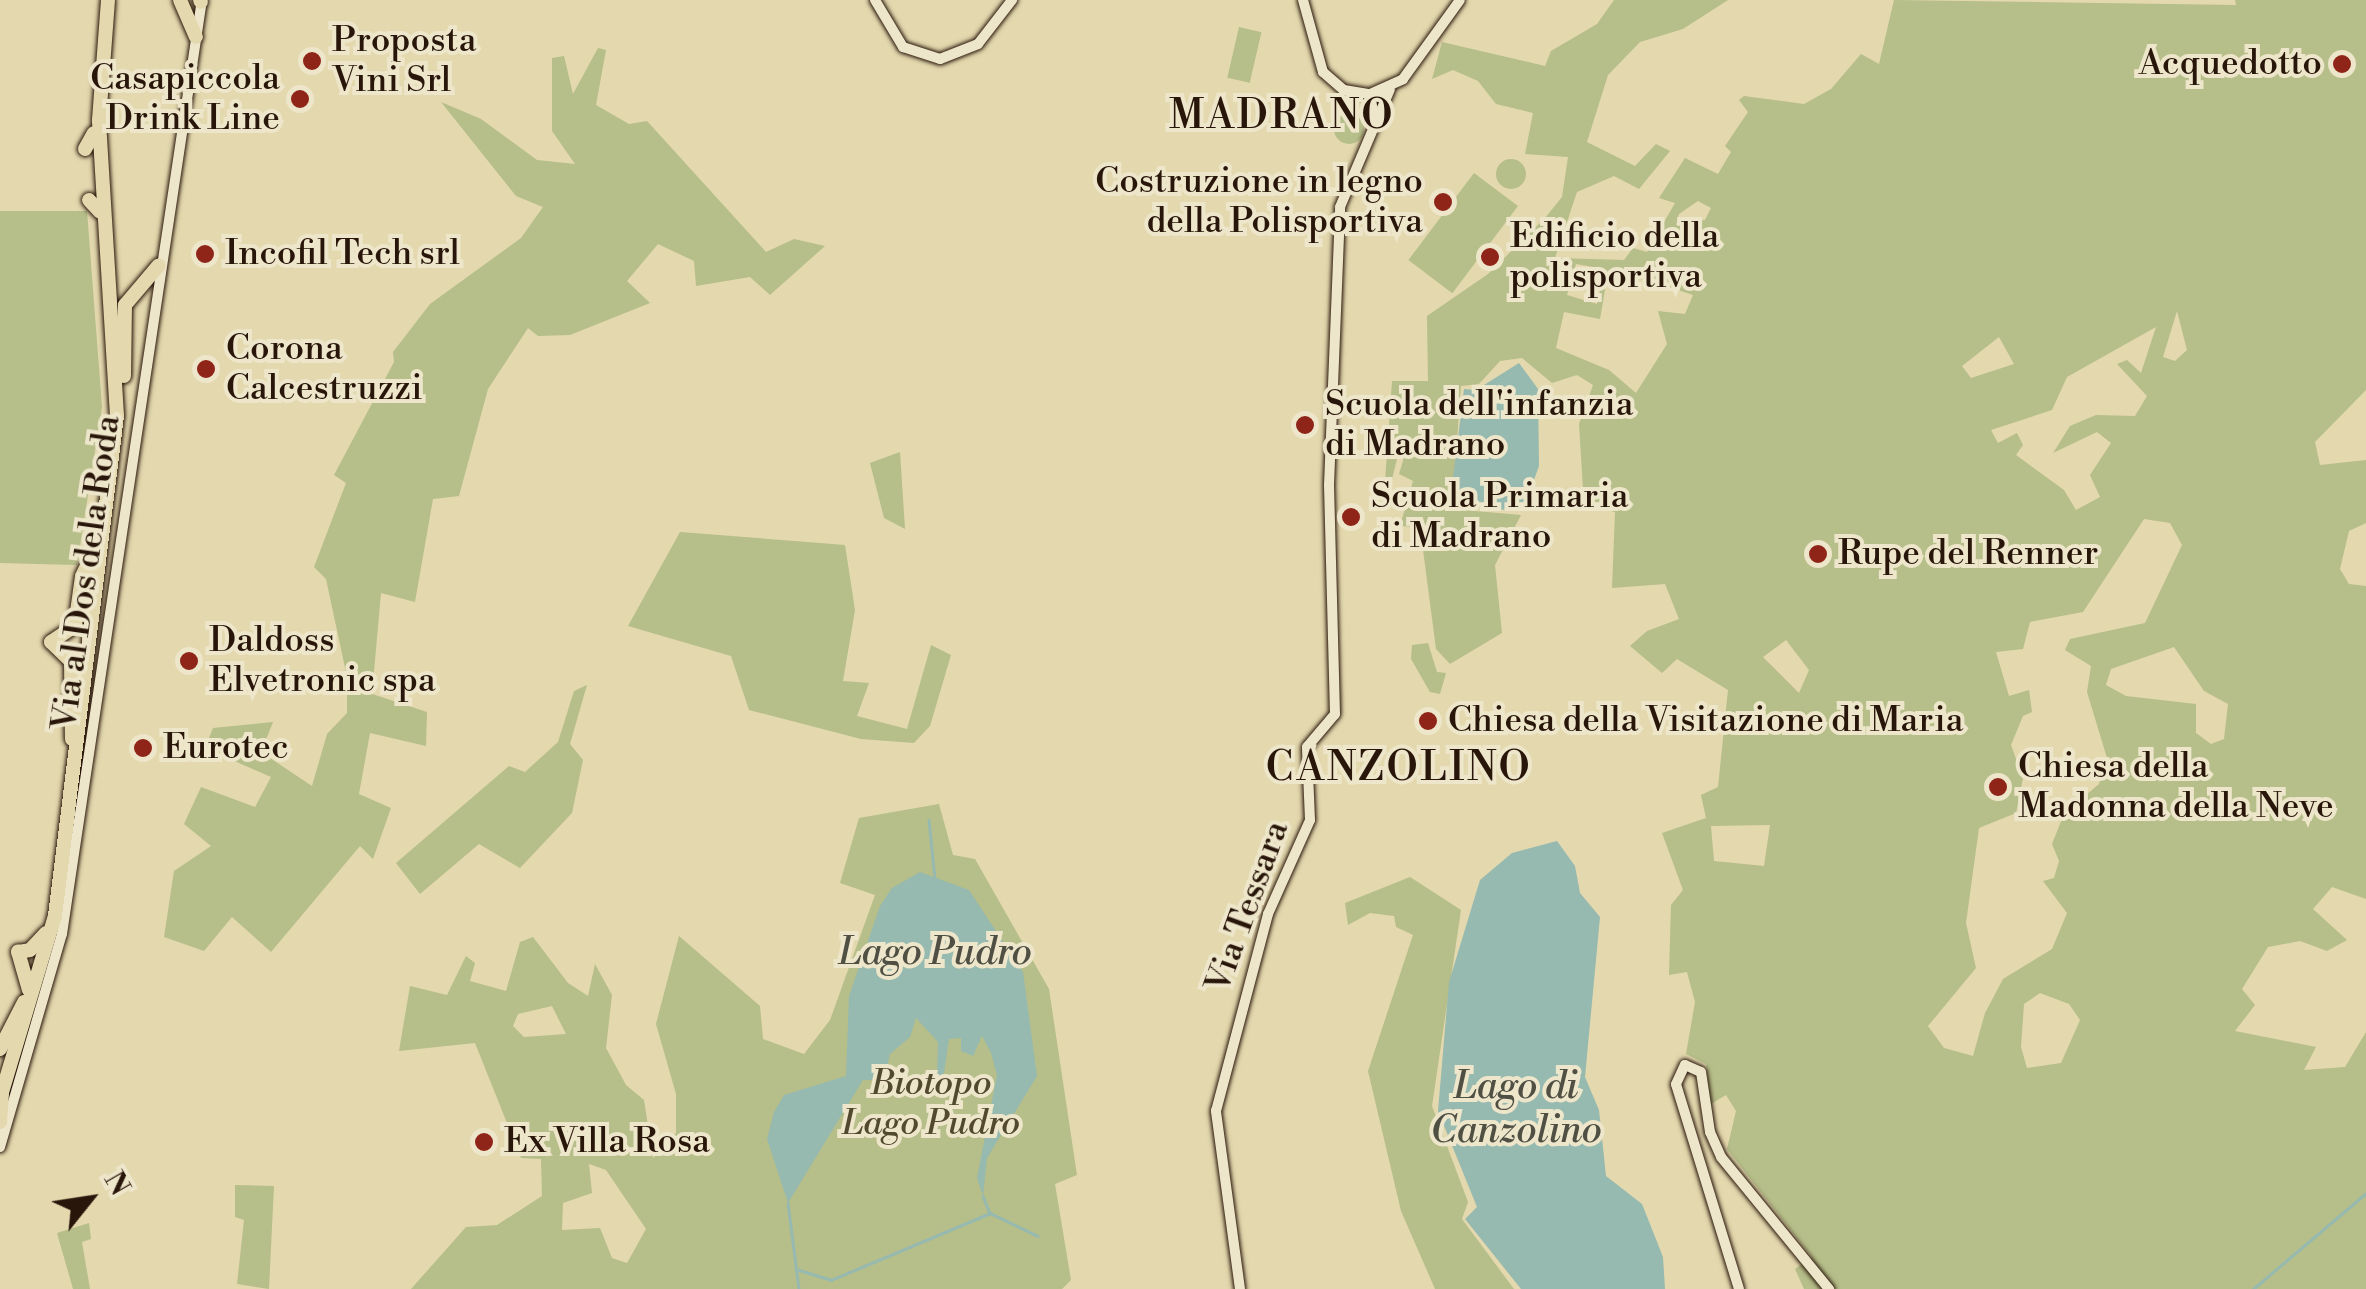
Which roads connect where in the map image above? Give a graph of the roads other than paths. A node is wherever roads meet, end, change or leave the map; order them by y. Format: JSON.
{"nodes":[{"id":1,"x":194,"y":0,"type":"edge"},
{"id":2,"x":875,"y":0,"type":"edge"},
{"id":3,"x":1012,"y":0,"type":"edge"},
{"id":4,"x":1302,"y":0,"type":"edge"},
{"id":5,"x":1460,"y":0,"type":"edge"},
{"id":6,"x":104,"y":3,"type":"edge"},
{"id":7,"x":196,"y":37,"type":"joint"},
{"id":8,"x":1390,"y":88,"type":"junction"},
{"id":9,"x":1370,"y":94,"type":"junction"},
{"id":10,"x":1375,"y":123,"type":"junction"},
{"id":11,"x":94,"y":133,"type":"junction"},
{"id":12,"x":84,"y":149,"type":"dead end"},
{"id":13,"x":159,"y":265,"type":"junction"},
{"id":14,"x":139,"y":288,"type":"junction"},
{"id":15,"x":155,"y":297,"type":"junction"},
{"id":16,"x":117,"y":416,"type":"junction"},
{"id":17,"x":97,"y":544,"type":"junction"},
{"id":18,"x":72,"y":739,"type":"junction"},
{"id":19,"x":46,"y":933,"type":"junction"},
{"id":20,"x":29,"y":991,"type":"junction"},
{"id":21,"x":0,"y":1049,"type":"edge"},
{"id":22,"x":1,"y":1091,"type":"edge"},
{"id":23,"x":0,"y":1122,"type":"edge"},
{"id":24,"x":0,"y":1148,"type":"edge"},
{"id":25,"x":1240,"y":1289,"type":"edge"},
{"id":26,"x":1739,"y":1289,"type":"edge"},
{"id":27,"x":1829,"y":1289,"type":"edge"}],
"edges":[{"from":1,"to":7,"type":"highway"},
{"from":2,"to":3,"type":"main road"},
{"from":4,"to":9,"type":"main road"},
{"from":5,"to":8,"type":"main road"},
{"from":6,"to":11,"type":"highway"},
{"from":6,"to":16,"type":"highway"},
{"from":7,"to":13,"type":"main road","name":"Via al Dos dela Roda"},
{"from":8,"to":9,"type":"main road"},
{"from":8,"to":10,"type":"main road"},
{"from":9,"to":10,"type":"main road"},
{"from":10,"to":25,"type":"main road","name":"Via Tessara"},
{"from":11,"to":12,"type":"highway"},
{"from":11,"to":17,"type":"highway"},
{"from":13,"to":14,"type":"highway"},
{"from":13,"to":15,"type":"main road","name":"Via al Dos dela Roda"},
{"from":14,"to":15,"type":"highway"},
{"from":14,"to":16,"type":"highway"},
{"from":15,"to":24,"type":"main road","name":"Via al Dos dela Roda"},
{"from":16,"to":22,"type":"highway"},
{"from":17,"to":18,"type":"highway"},
{"from":17,"to":18,"type":"highway"},
{"from":18,"to":19,"type":"highway"},
{"from":19,"to":20,"type":"highway"},
{"from":19,"to":20,"type":"highway"},
{"from":20,"to":21,"type":"highway"},
{"from":20,"to":22,"type":"highway"},
{"from":22,"to":23,"type":"highway"},
{"from":26,"to":27,"type":"main road"}]}
